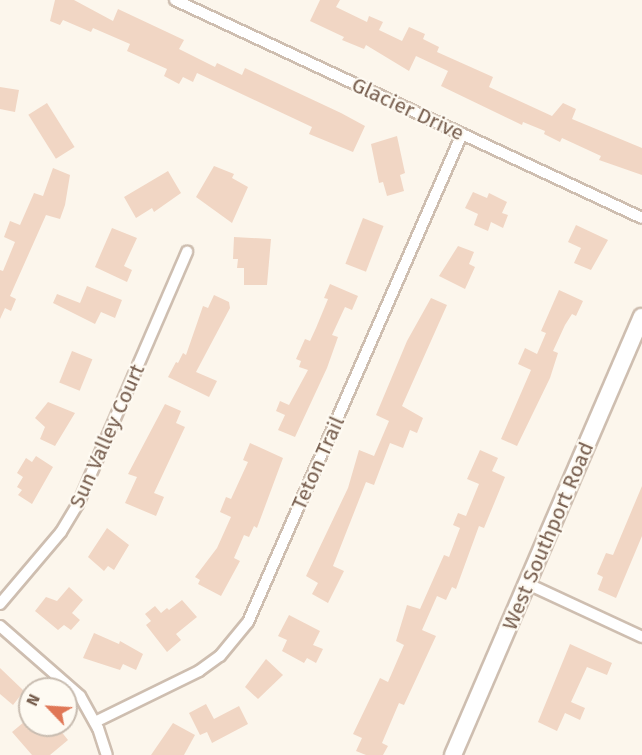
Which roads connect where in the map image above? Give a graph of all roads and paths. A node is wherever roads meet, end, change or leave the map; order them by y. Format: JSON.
{"nodes":[{"id":1,"x":175,"y":0,"type":"edge"},
{"id":2,"x":462,"y":134,"type":"junction"},
{"id":3,"x":642,"y":218,"type":"edge"},
{"id":4,"x":187,"y":252,"type":"dead end"},
{"id":5,"x":642,"y":317,"type":"edge"},
{"id":6,"x":528,"y":584,"type":"junction"},
{"id":7,"x":0,"y":604,"type":"edge"},
{"id":8,"x":0,"y":626,"type":"edge"},
{"id":9,"x":642,"y":637,"type":"edge"},
{"id":10,"x":95,"y":722,"type":"junction"},
{"id":11,"x":107,"y":755,"type":"edge"},
{"id":12,"x":453,"y":755,"type":"edge"}],
"edges":[{"from":1,"to":2,"type":"street","name":"Glacier Drive"},
{"from":2,"to":3,"type":"street","name":"Glacier Drive"},
{"from":2,"to":10,"type":"street","name":"Teton Trail"},
{"from":4,"to":7,"type":"street","name":"Sun Valley Court"},
{"from":5,"to":6,"type":"main road","name":"West Southport Road"},
{"from":6,"to":9,"type":"street"},
{"from":6,"to":12,"type":"main road","name":"West Southport Road"},
{"from":8,"to":10,"type":"street"},
{"from":10,"to":11,"type":"street"}]}
